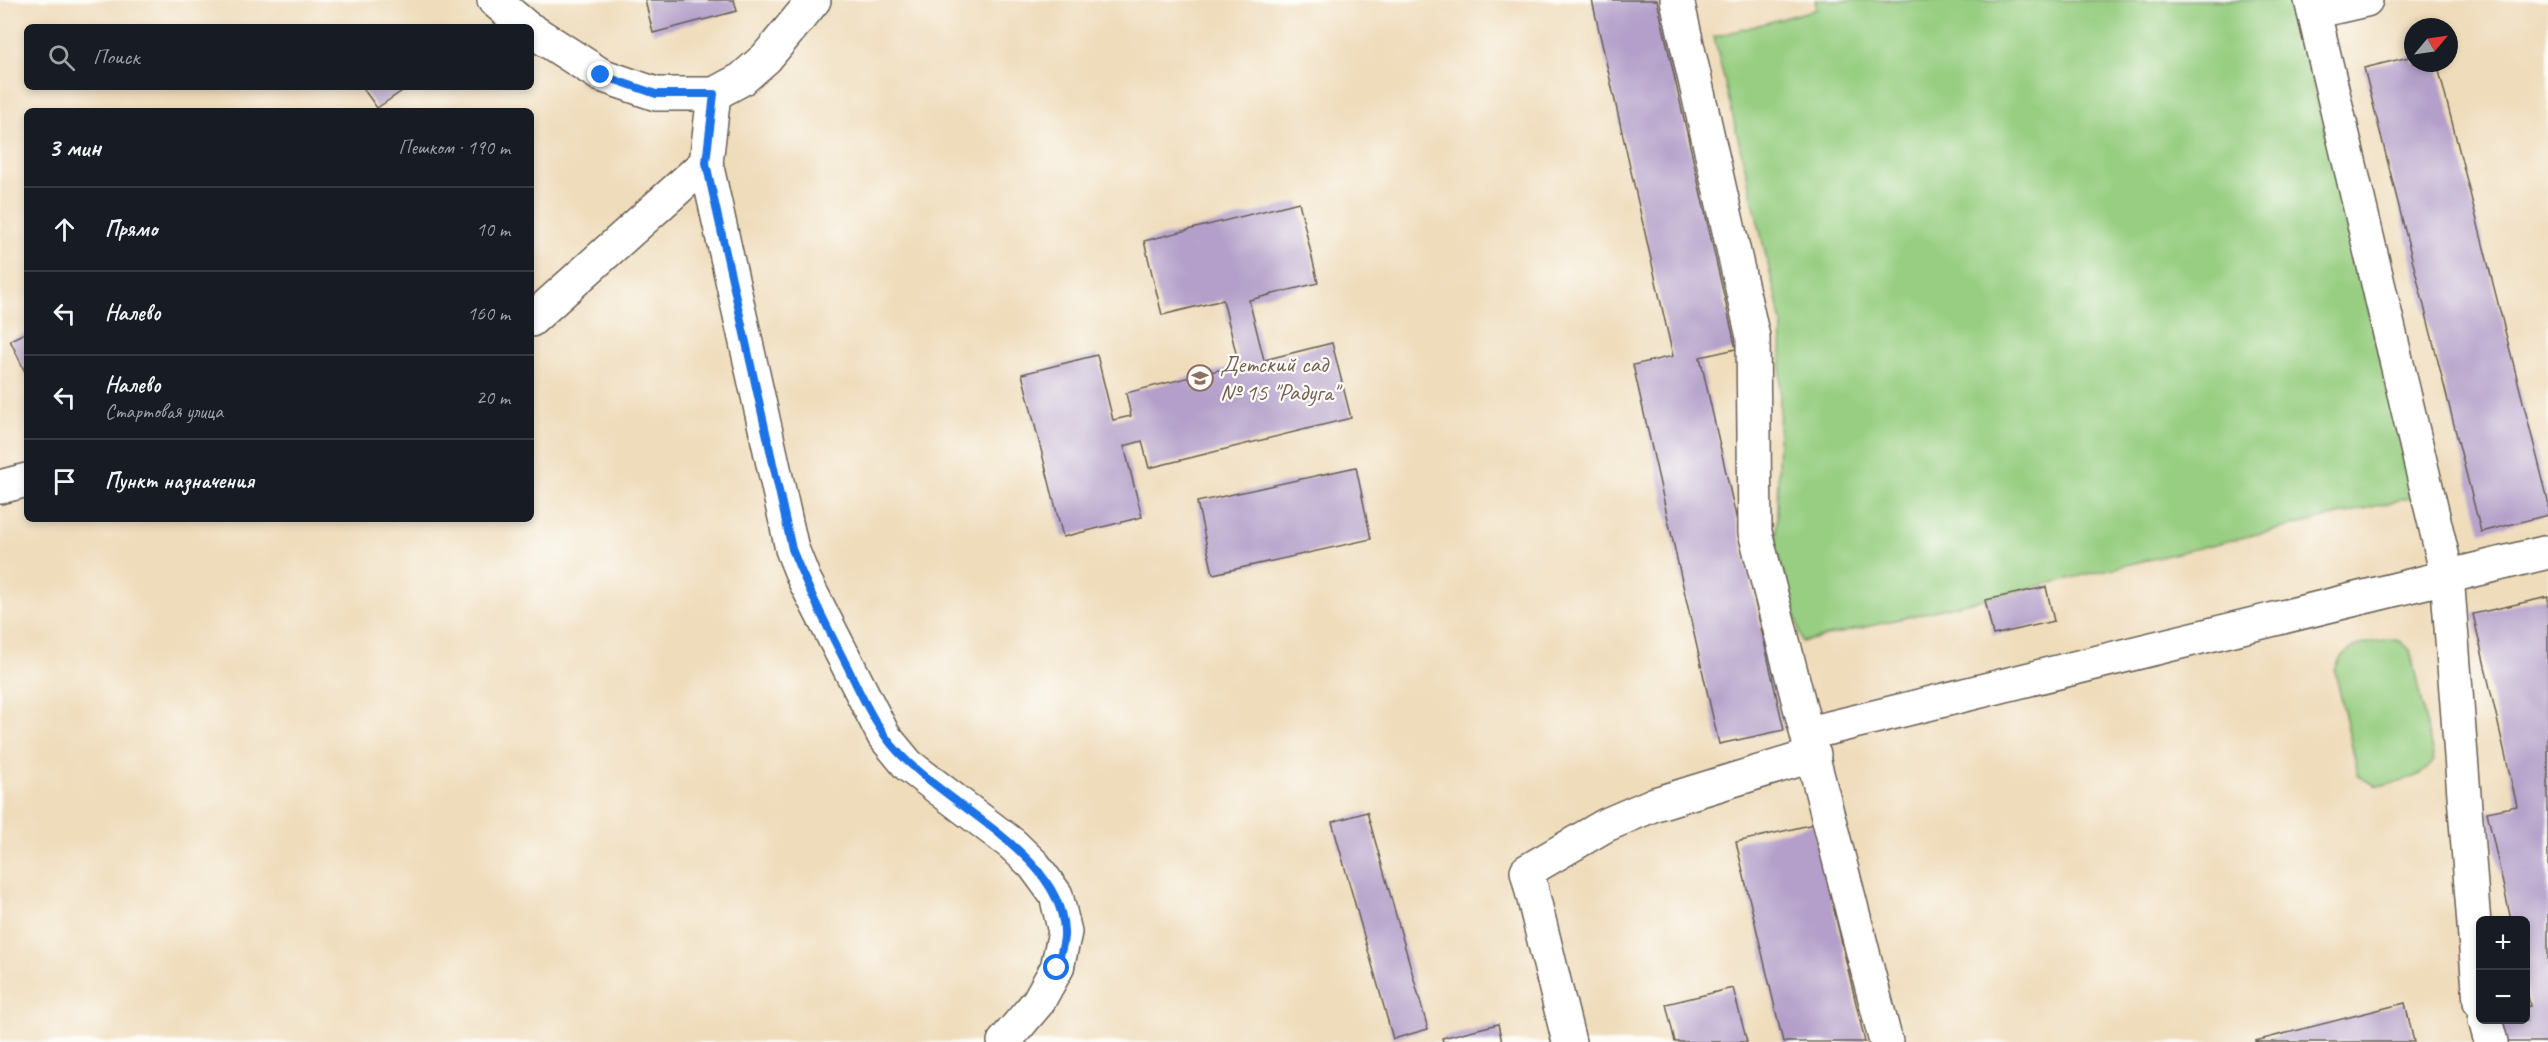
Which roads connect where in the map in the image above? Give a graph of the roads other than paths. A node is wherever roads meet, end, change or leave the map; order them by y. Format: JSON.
{"nodes":[{"id":1,"x":494,"y":0,"type":"edge"},
{"id":2,"x":814,"y":0,"type":"edge"},
{"id":3,"x":1677,"y":0,"type":"edge"},
{"id":4,"x":2366,"y":0,"type":"edge"},
{"id":5,"x":2313,"y":6,"type":"edge"},
{"id":6,"x":522,"y":24,"type":"edge"},
{"id":7,"x":534,"y":32,"type":"edge"},
{"id":8,"x":714,"y":94,"type":"junction"},
{"id":9,"x":706,"y":163,"type":"junction"},
{"id":10,"x":534,"y":317,"type":"edge"},
{"id":11,"x":24,"y":481,"type":"edge"},
{"id":12,"x":0,"y":487,"type":"edge"},
{"id":13,"x":2548,"y":552,"type":"edge"},
{"id":14,"x":2447,"y":575,"type":"junction"},
{"id":15,"x":1811,"y":744,"type":"junction"},
{"id":16,"x":2478,"y":970,"type":"edge"},
{"id":17,"x":2486,"y":1024,"type":"edge"},
{"id":18,"x":1004,"y":1042,"type":"edge"},
{"id":19,"x":1569,"y":1042,"type":"edge"},
{"id":20,"x":1886,"y":1042,"type":"edge"},
{"id":21,"x":2491,"y":1042,"type":"edge"}],
"edges":[{"from":1,"to":6,"type":"street"},
{"from":2,"to":8,"type":"street"},
{"from":3,"to":15,"type":"street"},
{"from":4,"to":5,"type":"street"},
{"from":5,"to":14,"type":"street"},
{"from":7,"to":8,"type":"street"},
{"from":8,"to":9,"type":"street"},
{"from":9,"to":10,"type":"street"},
{"from":9,"to":18,"type":"street"},
{"from":11,"to":12,"type":"street"},
{"from":13,"to":14,"type":"street"},
{"from":14,"to":15,"type":"street"},
{"from":14,"to":16,"type":"street"},
{"from":15,"to":19,"type":"street"},
{"from":15,"to":20,"type":"street"},
{"from":17,"to":21,"type":"street"}]}
